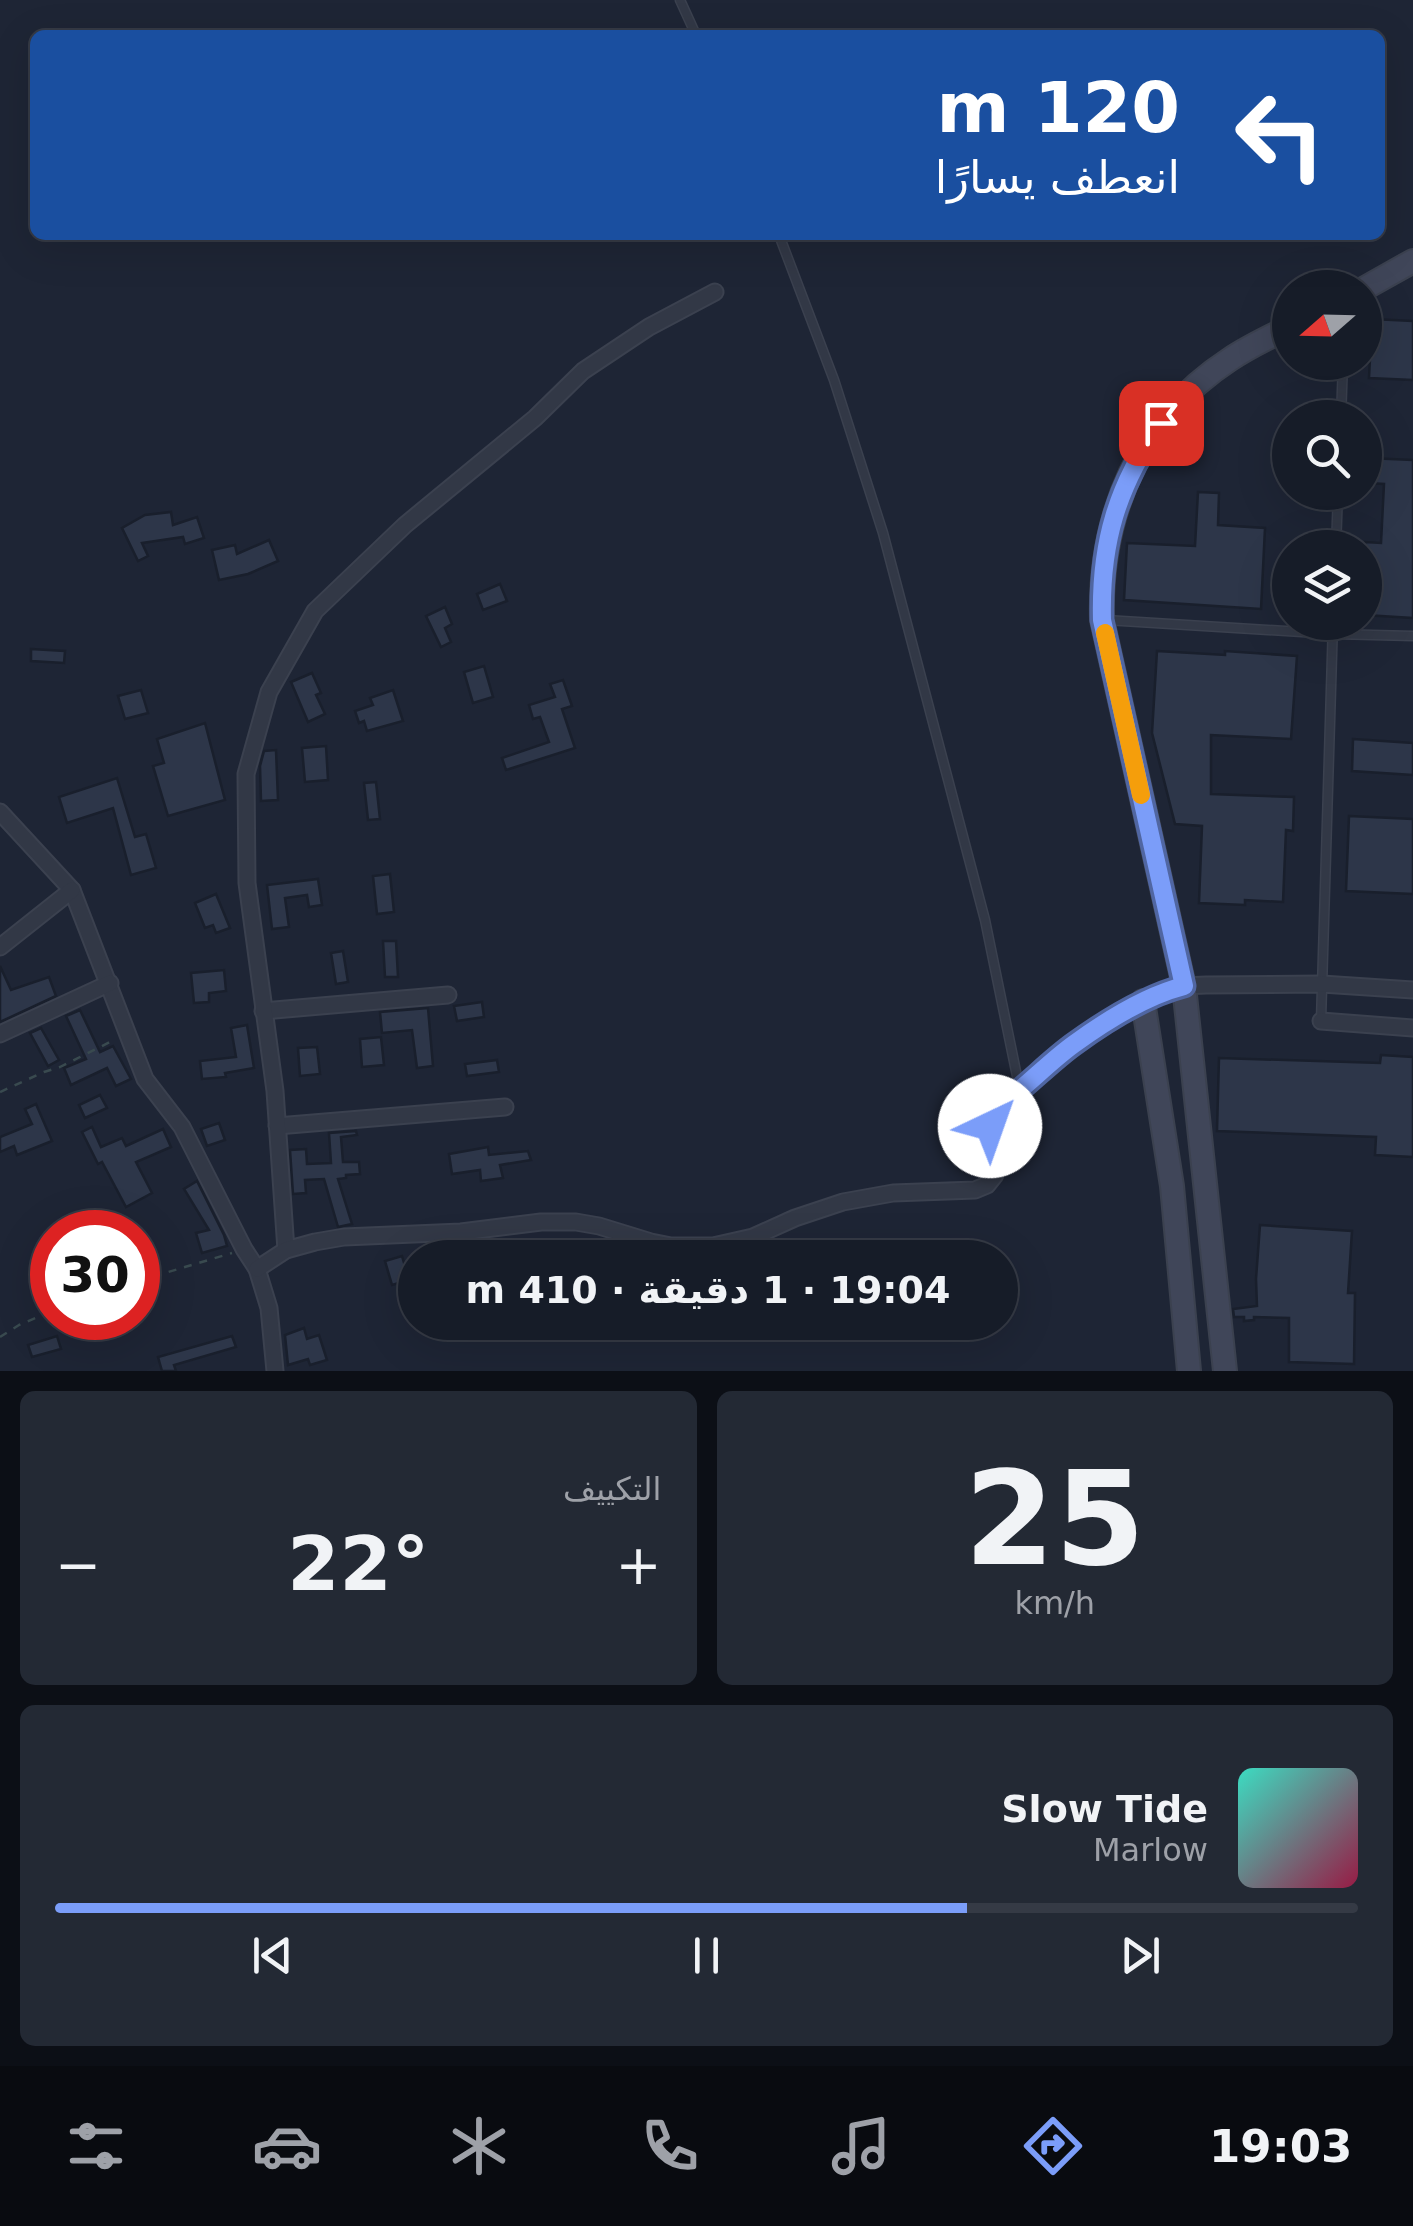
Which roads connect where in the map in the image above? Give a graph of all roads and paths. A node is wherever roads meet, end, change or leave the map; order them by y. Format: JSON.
{"nodes":[{"id":1,"x":680,"y":0,"type":"edge"},
{"id":2,"x":694,"y":30,"type":"edge"},
{"id":3,"x":781,"y":240,"type":"edge"},
{"id":4,"x":1413,"y":261,"type":"edge"},
{"id":5,"x":1382,"y":278,"type":"edge"},
{"id":6,"x":716,"y":292,"type":"dead end"},
{"id":7,"x":1272,"y":337,"type":"edge"},
{"id":8,"x":1102,"y":620,"type":"junction"},
{"id":9,"x":1272,"y":630,"type":"edge"},
{"id":10,"x":1382,"y":635,"type":"edge"},
{"id":11,"x":1413,"y":636,"type":"edge"},
{"id":12,"x":1333,"y":640,"type":"edge"},
{"id":13,"x":0,"y":812,"type":"edge"},
{"id":14,"x":72,"y":890,"type":"junction"},
{"id":15,"x":0,"y":947,"type":"edge"},
{"id":16,"x":110,"y":983,"type":"junction"},
{"id":17,"x":1322,"y":984,"type":"junction"},
{"id":18,"x":1184,"y":986,"type":"junction"},
{"id":19,"x":1413,"y":990,"type":"edge"},
{"id":20,"x":448,"y":995,"type":"dead end"},
{"id":21,"x":1143,"y":1001,"type":"junction"},
{"id":22,"x":264,"y":1011,"type":"junction"},
{"id":23,"x":1321,"y":1021,"type":"joint"},
{"id":24,"x":1413,"y":1028,"type":"edge"},
{"id":25,"x":128,"y":1032,"type":"junction"},
{"id":26,"x":0,"y":1034,"type":"edge"},
{"id":27,"x":1020,"y":1091,"type":"junction"},
{"id":28,"x":0,"y":1092,"type":"edge"},
{"id":29,"x":505,"y":1107,"type":"dead end"},
{"id":30,"x":277,"y":1126,"type":"junction"},
{"id":31,"x":244,"y":1249,"type":"junction"},
{"id":32,"x":286,"y":1250,"type":"junction"},
{"id":33,"x":257,"y":1268,"type":"junction"},
{"id":34,"x":160,"y":1275,"type":"edge"},
{"id":35,"x":30,"y":1320,"type":"edge"},
{"id":36,"x":0,"y":1337,"type":"edge"},
{"id":37,"x":275,"y":1371,"type":"edge"},
{"id":38,"x":1189,"y":1371,"type":"edge"},
{"id":39,"x":1225,"y":1371,"type":"edge"}],
"edges":[{"from":1,"to":2,"type":"lane"},
{"from":3,"to":27,"type":"lane"},
{"from":4,"to":5,"type":"street"},
{"from":6,"to":22,"type":"street"},
{"from":7,"to":8,"type":"street"},
{"from":8,"to":9,"type":"lane"},
{"from":8,"to":18,"type":"street"},
{"from":10,"to":11,"type":"lane"},
{"from":12,"to":17,"type":"lane"},
{"from":13,"to":14,"type":"street"},
{"from":14,"to":15,"type":"street"},
{"from":14,"to":16,"type":"street"},
{"from":16,"to":25,"type":"street"},
{"from":16,"to":26,"type":"street"},
{"from":17,"to":18,"type":"street"},
{"from":17,"to":19,"type":"street"},
{"from":17,"to":23,"type":"lane"},
{"from":18,"to":21,"type":"street"},
{"from":18,"to":39,"type":"street"},
{"from":20,"to":22,"type":"street"},
{"from":21,"to":27,"type":"street"},
{"from":21,"to":38,"type":"street"},
{"from":22,"to":30,"type":"street"},
{"from":23,"to":24,"type":"street"},
{"from":25,"to":28,"type":"path"},
{"from":25,"to":31,"type":"street"},
{"from":27,"to":32,"type":"street"},
{"from":29,"to":30,"type":"street"},
{"from":30,"to":32,"type":"street"},
{"from":31,"to":33,"type":"street"},
{"from":31,"to":34,"type":"path"},
{"from":32,"to":33,"type":"street"},
{"from":33,"to":37,"type":"street"},
{"from":35,"to":36,"type":"path"}]}
